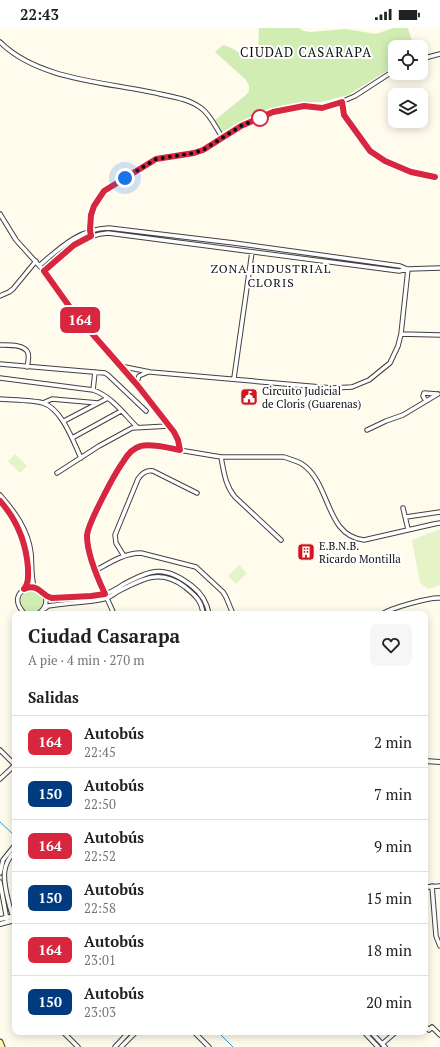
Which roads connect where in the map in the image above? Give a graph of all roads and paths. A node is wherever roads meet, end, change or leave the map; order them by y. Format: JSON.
{"nodes":[{"id":1,"x":0,"y":42,"type":"edge"},
{"id":2,"x":440,"y":54,"type":"edge"},
{"id":3,"x":428,"y":57,"type":"edge"},
{"id":4,"x":388,"y":75,"type":"edge"},
{"id":5,"x":342,"y":102,"type":"junction"},
{"id":6,"x":222,"y":137,"type":"junction"},
{"id":7,"x":435,"y":177,"type":"dead end"},
{"id":8,"x":0,"y":214,"type":"edge"},
{"id":9,"x":90,"y":230,"type":"junction"},
{"id":10,"x":91,"y":236,"type":"junction"},
{"id":11,"x":252,"y":252,"type":"junction"},
{"id":12,"x":36,"y":261,"type":"junction"},
{"id":13,"x":40,"y":265,"type":"junction"},
{"id":14,"x":440,"y":268,"type":"edge"},
{"id":15,"x":408,"y":269,"type":"junction"},
{"id":16,"x":44,"y":271,"type":"junction"},
{"id":17,"x":0,"y":296,"type":"edge"},
{"id":18,"x":401,"y":334,"type":"junction"},
{"id":19,"x":440,"y":335,"type":"edge"},
{"id":20,"x":0,"y":345,"type":"edge"},
{"id":21,"x":0,"y":364,"type":"edge"},
{"id":22,"x":120,"y":366,"type":"junction"},
{"id":23,"x":27,"y":367,"type":"junction"},
{"id":24,"x":94,"y":372,"type":"junction"},
{"id":25,"x":150,"y":372,"type":"junction"},
{"id":26,"x":0,"y":378,"type":"edge"},
{"id":27,"x":234,"y":378,"type":"junction"},
{"id":28,"x":138,"y":386,"type":"junction"},
{"id":29,"x":93,"y":390,"type":"junction"},
{"id":30,"x":439,"y":394,"type":"edge"},
{"id":31,"x":108,"y":398,"type":"junction"},
{"id":32,"x":0,"y":399,"type":"edge"},
{"id":33,"x":426,"y":401,"type":"junction"},
{"id":34,"x":43,"y":403,"type":"junction"},
{"id":35,"x":98,"y":403,"type":"junction"},
{"id":36,"x":121,"y":411,"type":"junction"},
{"id":37,"x":146,"y":411,"type":"dead end"},
{"id":38,"x":64,"y":422,"type":"junction"},
{"id":39,"x":169,"y":426,"type":"junction"},
{"id":40,"x":138,"y":427,"type":"junction"},
{"id":41,"x":367,"y":430,"type":"dead end"},
{"id":42,"x":72,"y":438,"type":"junction"},
{"id":43,"x":180,"y":450,"type":"junction"},
{"id":44,"x":221,"y":457,"type":"junction"},
{"id":45,"x":81,"y":458,"type":"junction"},
{"id":46,"x":57,"y":473,"type":"dead end"},
{"id":47,"x":197,"y":493,"type":"dead end"},
{"id":48,"x":0,"y":495,"type":"edge"},
{"id":49,"x":0,"y":501,"type":"edge"},
{"id":50,"x":403,"y":508,"type":"dead end"},
{"id":51,"x":440,"y":512,"type":"edge"},
{"id":52,"x":406,"y":517,"type":"junction"},
{"id":53,"x":440,"y":523,"type":"edge"},
{"id":54,"x":408,"y":530,"type":"junction"},
{"id":55,"x":281,"y":540,"type":"dead end"},
{"id":56,"x":124,"y":556,"type":"junction"},
{"id":57,"x":95,"y":571,"type":"junction"},
{"id":58,"x":34,"y":587,"type":"junction"},
{"id":59,"x":24,"y":589,"type":"junction"},
{"id":60,"x":44,"y":594,"type":"junction"},
{"id":61,"x":105,"y":594,"type":"junction"},
{"id":62,"x":107,"y":598,"type":"junction"},
{"id":63,"x":440,"y":598,"type":"edge"},
{"id":64,"x":44,"y":609,"type":"junction"},
{"id":65,"x":22,"y":611,"type":"edge"},
{"id":66,"x":42,"y":611,"type":"edge"},
{"id":67,"x":113,"y":611,"type":"edge"},
{"id":68,"x":203,"y":611,"type":"edge"},
{"id":69,"x":208,"y":611,"type":"edge"},
{"id":70,"x":232,"y":611,"type":"edge"},
{"id":71,"x":391,"y":611,"type":"edge"},
{"id":72,"x":0,"y":750,"type":"edge"},
{"id":73,"x":428,"y":761,"type":"edge"},
{"id":74,"x":12,"y":762,"type":"edge"},
{"id":75,"x":440,"y":762,"type":"edge"},
{"id":76,"x":12,"y":768,"type":"edge"},
{"id":77,"x":0,"y":779,"type":"edge"},
{"id":78,"x":12,"y":849,"type":"edge"},
{"id":79,"x":12,"y":855,"type":"edge"},
{"id":80,"x":0,"y":873,"type":"edge"},
{"id":81,"x":0,"y":882,"type":"edge"},
{"id":82,"x":432,"y":886,"type":"junction"},
{"id":83,"x":440,"y":886,"type":"edge"},
{"id":84,"x":428,"y":887,"type":"edge"},
{"id":85,"x":12,"y":912,"type":"edge"},
{"id":86,"x":0,"y":919,"type":"edge"},
{"id":87,"x":12,"y":919,"type":"edge"},
{"id":88,"x":7,"y":920,"type":"junction"},
{"id":89,"x":0,"y":924,"type":"edge"},
{"id":90,"x":440,"y":946,"type":"edge"},
{"id":91,"x":428,"y":1029,"type":"edge"},
{"id":92,"x":440,"y":1034,"type":"edge"},
{"id":93,"x":66,"y":1035,"type":"edge"},
{"id":94,"x":126,"y":1035,"type":"edge"},
{"id":95,"x":133,"y":1035,"type":"edge"},
{"id":96,"x":197,"y":1035,"type":"edge"},
{"id":97,"x":367,"y":1035,"type":"edge"},
{"id":98,"x":374,"y":1035,"type":"edge"},
{"id":99,"x":393,"y":1035,"type":"edge"},
{"id":100,"x":0,"y":1042,"type":"edge"},
{"id":101,"x":383,"y":1046,"type":"edge"},
{"id":102,"x":2,"y":1047,"type":"edge"},
{"id":103,"x":78,"y":1047,"type":"edge"},
{"id":104,"x":115,"y":1047,"type":"edge"},
{"id":105,"x":121,"y":1047,"type":"edge"},
{"id":106,"x":209,"y":1047,"type":"edge"},
{"id":107,"x":378,"y":1047,"type":"edge"}],
"edges":[{"from":1,"to":6,"type":"street"},
{"from":2,"to":3,"type":"street"},
{"from":4,"to":5,"type":"street"},
{"from":5,"to":6,"type":"street"},
{"from":5,"to":7,"type":"street"},
{"from":6,"to":9,"type":"street"},
{"from":8,"to":12,"type":"street"},
{"from":9,"to":10,"type":"street"},
{"from":9,"to":13,"type":"street"},
{"from":9,"to":15,"type":"street"},
{"from":10,"to":11,"type":"street"},
{"from":10,"to":16,"type":"street"},
{"from":11,"to":15,"type":"street"},
{"from":11,"to":27,"type":"street"},
{"from":12,"to":13,"type":"street"},
{"from":12,"to":17,"type":"street"},
{"from":13,"to":16,"type":"street"},
{"from":14,"to":15,"type":"street"},
{"from":15,"to":18,"type":"street"},
{"from":16,"to":22,"type":"street"},
{"from":18,"to":19,"type":"street"},
{"from":18,"to":27,"type":"street"},
{"from":20,"to":23,"type":"street"},
{"from":21,"to":23,"type":"street"},
{"from":22,"to":25,"type":"street"},
{"from":22,"to":28,"type":"street"},
{"from":23,"to":24,"type":"street"},
{"from":24,"to":29,"type":"street"},
{"from":24,"to":37,"type":"street"},
{"from":25,"to":27,"type":"street"},
{"from":25,"to":28,"type":"street"},
{"from":26,"to":29,"type":"street"},
{"from":28,"to":39,"type":"street"},
{"from":29,"to":31,"type":"street"},
{"from":30,"to":33,"type":"street"},
{"from":30,"to":33,"type":"street"},
{"from":31,"to":35,"type":"street"},
{"from":31,"to":36,"type":"street"},
{"from":32,"to":34,"type":"street"},
{"from":33,"to":41,"type":"street"},
{"from":34,"to":35,"type":"street"},
{"from":34,"to":38,"type":"street"},
{"from":35,"to":38,"type":"street"},
{"from":36,"to":40,"type":"street"},
{"from":36,"to":42,"type":"street"},
{"from":38,"to":42,"type":"street"},
{"from":39,"to":40,"type":"street"},
{"from":39,"to":43,"type":"street"},
{"from":40,"to":45,"type":"street"},
{"from":42,"to":45,"type":"street"},
{"from":43,"to":44,"type":"street"},
{"from":43,"to":57,"type":"street"},
{"from":44,"to":54,"type":"street"},
{"from":44,"to":55,"type":"street"},
{"from":45,"to":46,"type":"street"},
{"from":47,"to":56,"type":"street"},
{"from":48,"to":58,"type":"street"},
{"from":49,"to":59,"type":"street"},
{"from":50,"to":52,"type":"street"},
{"from":51,"to":52,"type":"street"},
{"from":52,"to":54,"type":"street"},
{"from":53,"to":54,"type":"street"},
{"from":56,"to":57,"type":"street"},
{"from":56,"to":70,"type":"street"},
{"from":57,"to":61,"type":"street"},
{"from":58,"to":59,"type":"street"},
{"from":58,"to":60,"type":"street"},
{"from":59,"to":65,"type":"street"},
{"from":60,"to":61,"type":"street"},
{"from":60,"to":64,"type":"street"},
{"from":61,"to":62,"type":"street"},
{"from":61,"to":69,"type":"street"},
{"from":62,"to":64,"type":"street"},
{"from":62,"to":67,"type":"street"},
{"from":62,"to":68,"type":"street"},
{"from":63,"to":71,"type":"street"},
{"from":64,"to":66,"type":"street"},
{"from":72,"to":74,"type":"street"},
{"from":73,"to":75,"type":"street"},
{"from":76,"to":77,"type":"street"},
{"from":78,"to":80,"type":"street"},
{"from":79,"to":85,"type":"street"},
{"from":81,"to":88,"type":"street"},
{"from":82,"to":83,"type":"street"},
{"from":82,"to":84,"type":"street"},
{"from":82,"to":90,"type":"street"},
{"from":86,"to":88,"type":"street"},
{"from":87,"to":88,"type":"street"},
{"from":88,"to":89,"type":"street"},
{"from":91,"to":92,"type":"street"},
{"from":93,"to":103,"type":"street"},
{"from":94,"to":104,"type":"street"},
{"from":95,"to":105,"type":"street"},
{"from":96,"to":106,"type":"street"},
{"from":97,"to":107,"type":"street"},
{"from":98,"to":101,"type":"street"},
{"from":99,"to":101,"type":"street"},
{"from":100,"to":102,"type":"main road"}]}
